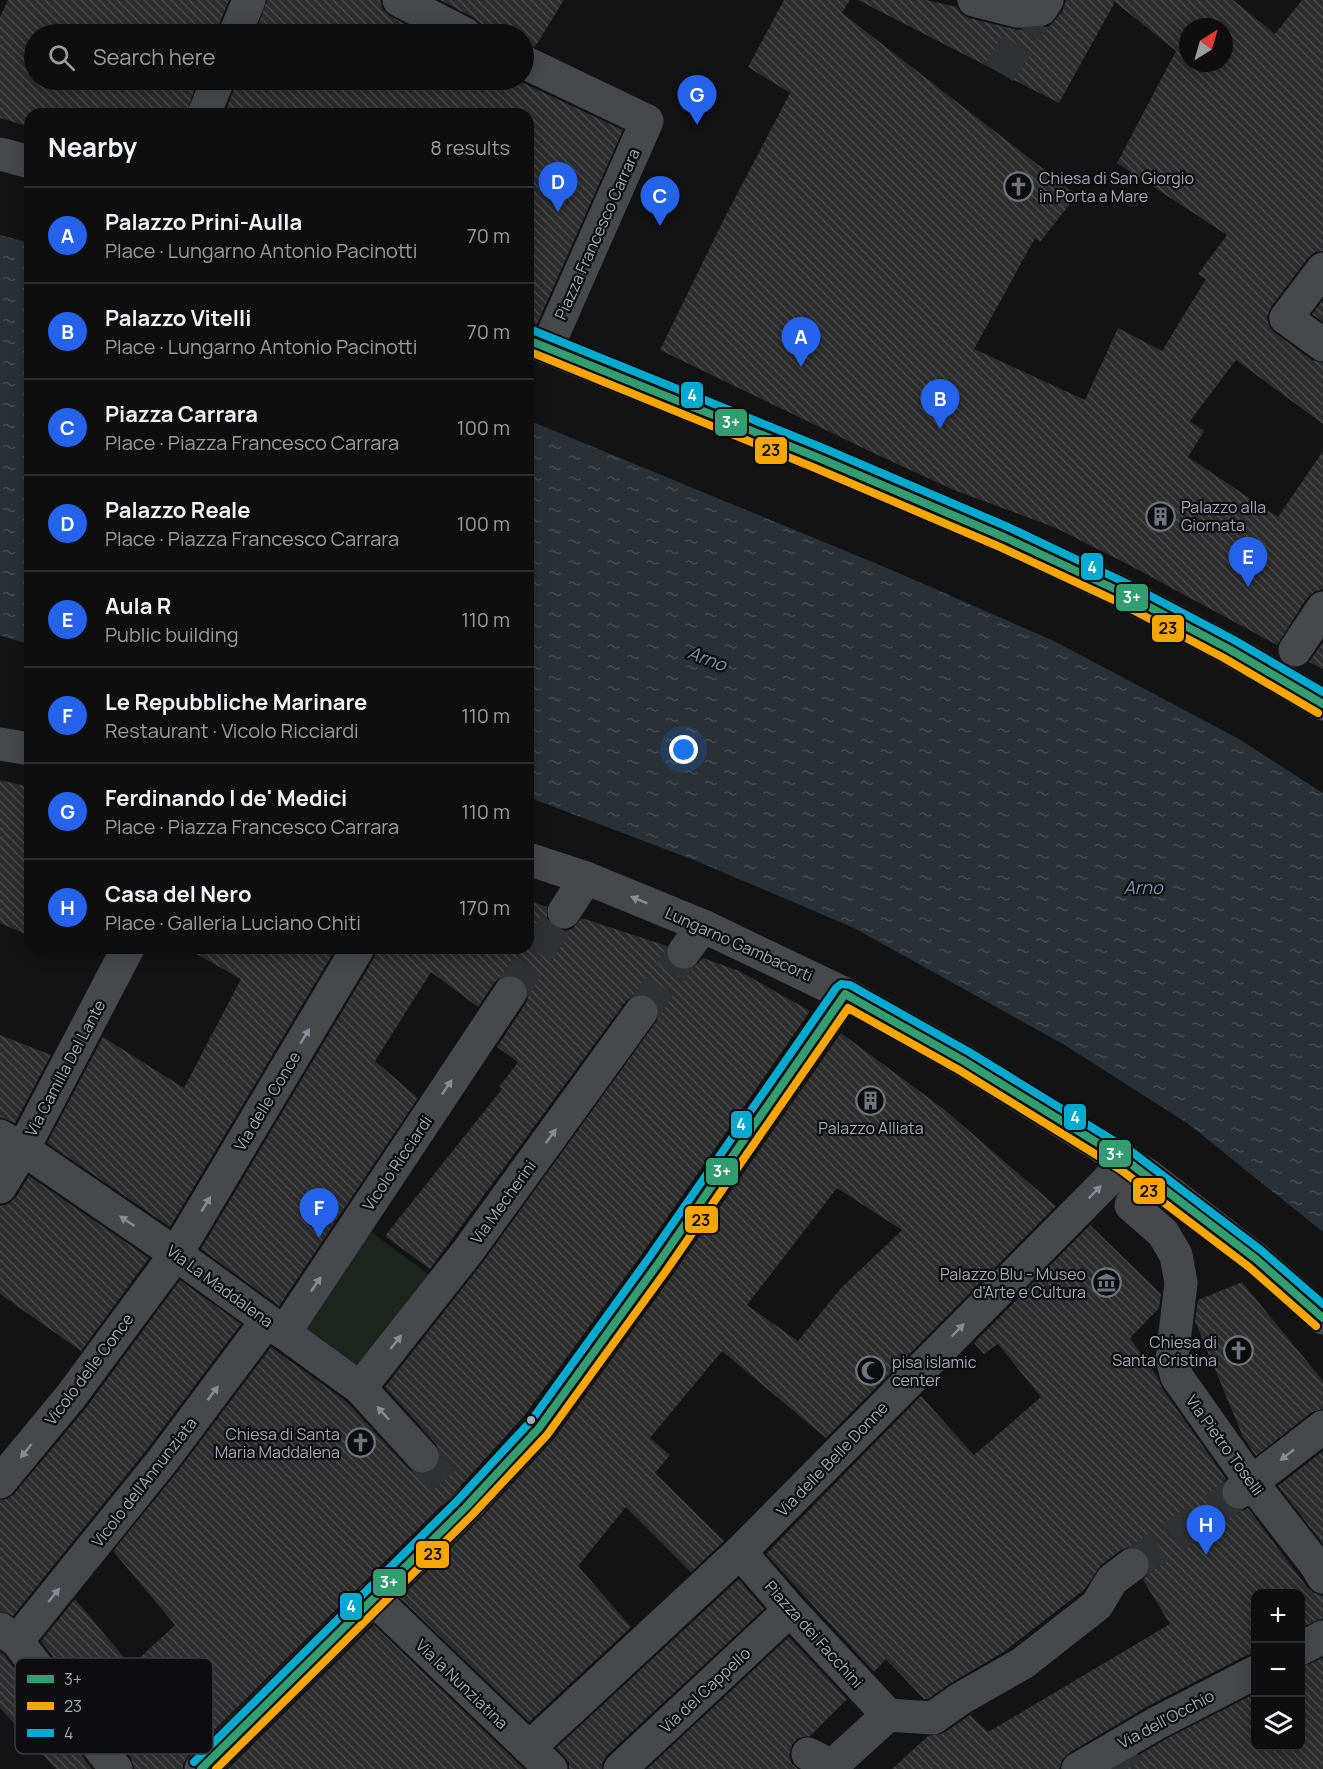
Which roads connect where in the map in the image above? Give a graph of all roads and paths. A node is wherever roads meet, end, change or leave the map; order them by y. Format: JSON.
{"nodes":[{"id":1,"x":249,"y":0,"type":"edge"},
{"id":2,"x":399,"y":0,"type":"edge"},
{"id":3,"x":974,"y":0,"type":"edge"},
{"id":4,"x":1041,"y":10,"type":"edge"},
{"id":5,"x":239,"y":24,"type":"edge"},
{"id":6,"x":446,"y":24,"type":"edge"},
{"id":7,"x":534,"y":67,"type":"edge"},
{"id":8,"x":214,"y":90,"type":"edge"},
{"id":9,"x":206,"y":108,"type":"edge"},
{"id":10,"x":0,"y":154,"type":"edge"},
{"id":11,"x":24,"y":160,"type":"edge"},
{"id":12,"x":1323,"y":269,"type":"edge"},
{"id":13,"x":538,"y":344,"type":"edge"},
{"id":14,"x":1323,"y":345,"type":"edge"},
{"id":15,"x":1323,"y":608,"type":"edge"},
{"id":16,"x":1278,"y":678,"type":"junction"},
{"id":17,"x":1323,"y":704,"type":"edge"},
{"id":18,"x":0,"y":744,"type":"edge"},
{"id":19,"x":24,"y":748,"type":"edge"},
{"id":20,"x":534,"y":861,"type":"edge"},
{"id":21,"x":586,"y":878,"type":"junction"},
{"id":22,"x":564,"y":912,"type":"tunnel mouth"},
{"id":23,"x":703,"y":926,"type":"junction"},
{"id":24,"x":684,"y":952,"type":"tunnel mouth"},
{"id":25,"x":124,"y":954,"type":"edge"},
{"id":26,"x":354,"y":954,"type":"edge"},
{"id":27,"x":510,"y":993,"type":"tunnel mouth"},
{"id":28,"x":845,"y":994,"type":"junction"},
{"id":29,"x":641,"y":1012,"type":"tunnel mouth"},
{"id":30,"x":11,"y":1143,"type":"edge"},
{"id":31,"x":1138,"y":1168,"type":"junction"},
{"id":32,"x":0,"y":1187,"type":"edge"},
{"id":33,"x":176,"y":1254,"type":"junction"},
{"id":34,"x":1323,"y":1318,"type":"edge"},
{"id":35,"x":276,"y":1327,"type":"junction"},
{"id":36,"x":360,"y":1388,"type":"junction"},
{"id":37,"x":1323,"y":1427,"type":"edge"},
{"id":38,"x":422,"y":1456,"type":"tunnel mouth"},
{"id":39,"x":0,"y":1482,"type":"edge"},
{"id":40,"x":1246,"y":1487,"type":"junction"},
{"id":41,"x":740,"y":1552,"type":"junction"},
{"id":42,"x":1132,"y":1565,"type":"tunnel mouth"},
{"id":43,"x":1323,"y":1577,"type":"edge"},
{"id":44,"x":373,"y":1598,"type":"junction"},
{"id":45,"x":790,"y":1610,"type":"junction"},
{"id":46,"x":8,"y":1635,"type":"edge"},
{"id":47,"x":1323,"y":1637,"type":"edge"},
{"id":48,"x":1305,"y":1646,"type":"edge"},
{"id":49,"x":27,"y":1658,"type":"edge"},
{"id":50,"x":1251,"y":1675,"type":"edge"},
{"id":51,"x":888,"y":1715,"type":"junction"},
{"id":52,"x":104,"y":1754,"type":"edge"},
{"id":53,"x":540,"y":1759,"type":"edge"},
{"id":54,"x":801,"y":1762,"type":"edge"},
{"id":55,"x":116,"y":1769,"type":"edge"},
{"id":56,"x":201,"y":1769,"type":"edge"},
{"id":57,"x":620,"y":1769,"type":"edge"},
{"id":58,"x":1078,"y":1769,"type":"edge"}],
"edges":[{"from":1,"to":5,"type":"street"},
{"from":2,"to":6,"type":"street"},
{"from":3,"to":4,"type":"street"},
{"from":7,"to":13,"type":"street","name":"Piazza Francesco Carrara"},
{"from":8,"to":9,"type":"street"},
{"from":10,"to":11,"type":"street"},
{"from":12,"to":14,"type":"street"},
{"from":13,"to":16,"type":"street"},
{"from":15,"to":16,"type":"street"},
{"from":16,"to":17,"type":"street"},
{"from":18,"to":19,"type":"street"},
{"from":20,"to":21,"type":"street","name":"Lungarno Gambacorti"},
{"from":21,"to":22,"type":"street"},
{"from":23,"to":21,"type":"street","name":"Lungarno Gambacorti","one_way":true},
{"from":23,"to":24,"type":"street"},
{"from":23,"to":28,"type":"street","name":"Lungarno Gambacorti"},
{"from":25,"to":30,"type":"street","name":"Via Camilla Del Lante"},
{"from":33,"to":26,"type":"street","name":"Via delle Conce","one_way":true},
{"from":35,"to":27,"type":"street","name":"Vicolo Ricciardi","one_way":true},
{"from":28,"to":31,"type":"street","name":"Lungarno Gambacorti"},
{"from":28,"to":44,"type":"street"},
{"from":36,"to":29,"type":"street","name":"Via Mecherini","one_way":true},
{"from":30,"to":32,"type":"street","name":"Via Camilla Del Lante"},
{"from":33,"to":30,"type":"street","name":"Via La Maddalena","one_way":true},
{"from":31,"to":34,"type":"street","name":"Lungarno Gambacorti"},
{"from":31,"to":40,"type":"street","name":"Via Pietro Toselli"},
{"from":41,"to":31,"type":"street","name":"Via delle Belle Donne","one_way":true},
{"from":33,"to":35,"type":"street","name":"Via La Maddalena"},
{"from":33,"to":39,"type":"street","name":"Vicolo delle Conce","one_way":true},
{"from":35,"to":36,"type":"street","name":"Via La Maddalena"},
{"from":46,"to":35,"type":"street","name":"Vicolo dell'Annunziata","one_way":true},
{"from":38,"to":36,"type":"street","name":"Via La Maddalena","one_way":true},
{"from":37,"to":40,"type":"street","one_way":true},
{"from":40,"to":43,"type":"street","name":"Via Pietro Toselli"},
{"from":41,"to":45,"type":"street","name":"Piazza dei Facchini"},
{"from":41,"to":53,"type":"street","name":"Via delle Belle Donne"},
{"from":42,"to":51,"type":"street"},
{"from":44,"to":53,"type":"street","name":"Via la Nunziatina"},
{"from":44,"to":56,"type":"street"},
{"from":45,"to":51,"type":"street","name":"Piazza dei Facchini"},
{"from":45,"to":57,"type":"street","name":"Via del Cappello"},
{"from":46,"to":49,"type":"street"},
{"from":47,"to":48,"type":"street"},
{"from":50,"to":58,"type":"street","name":"Via dell'Occhio"},
{"from":51,"to":54,"type":"street"},
{"from":52,"to":55,"type":"street"}]}
